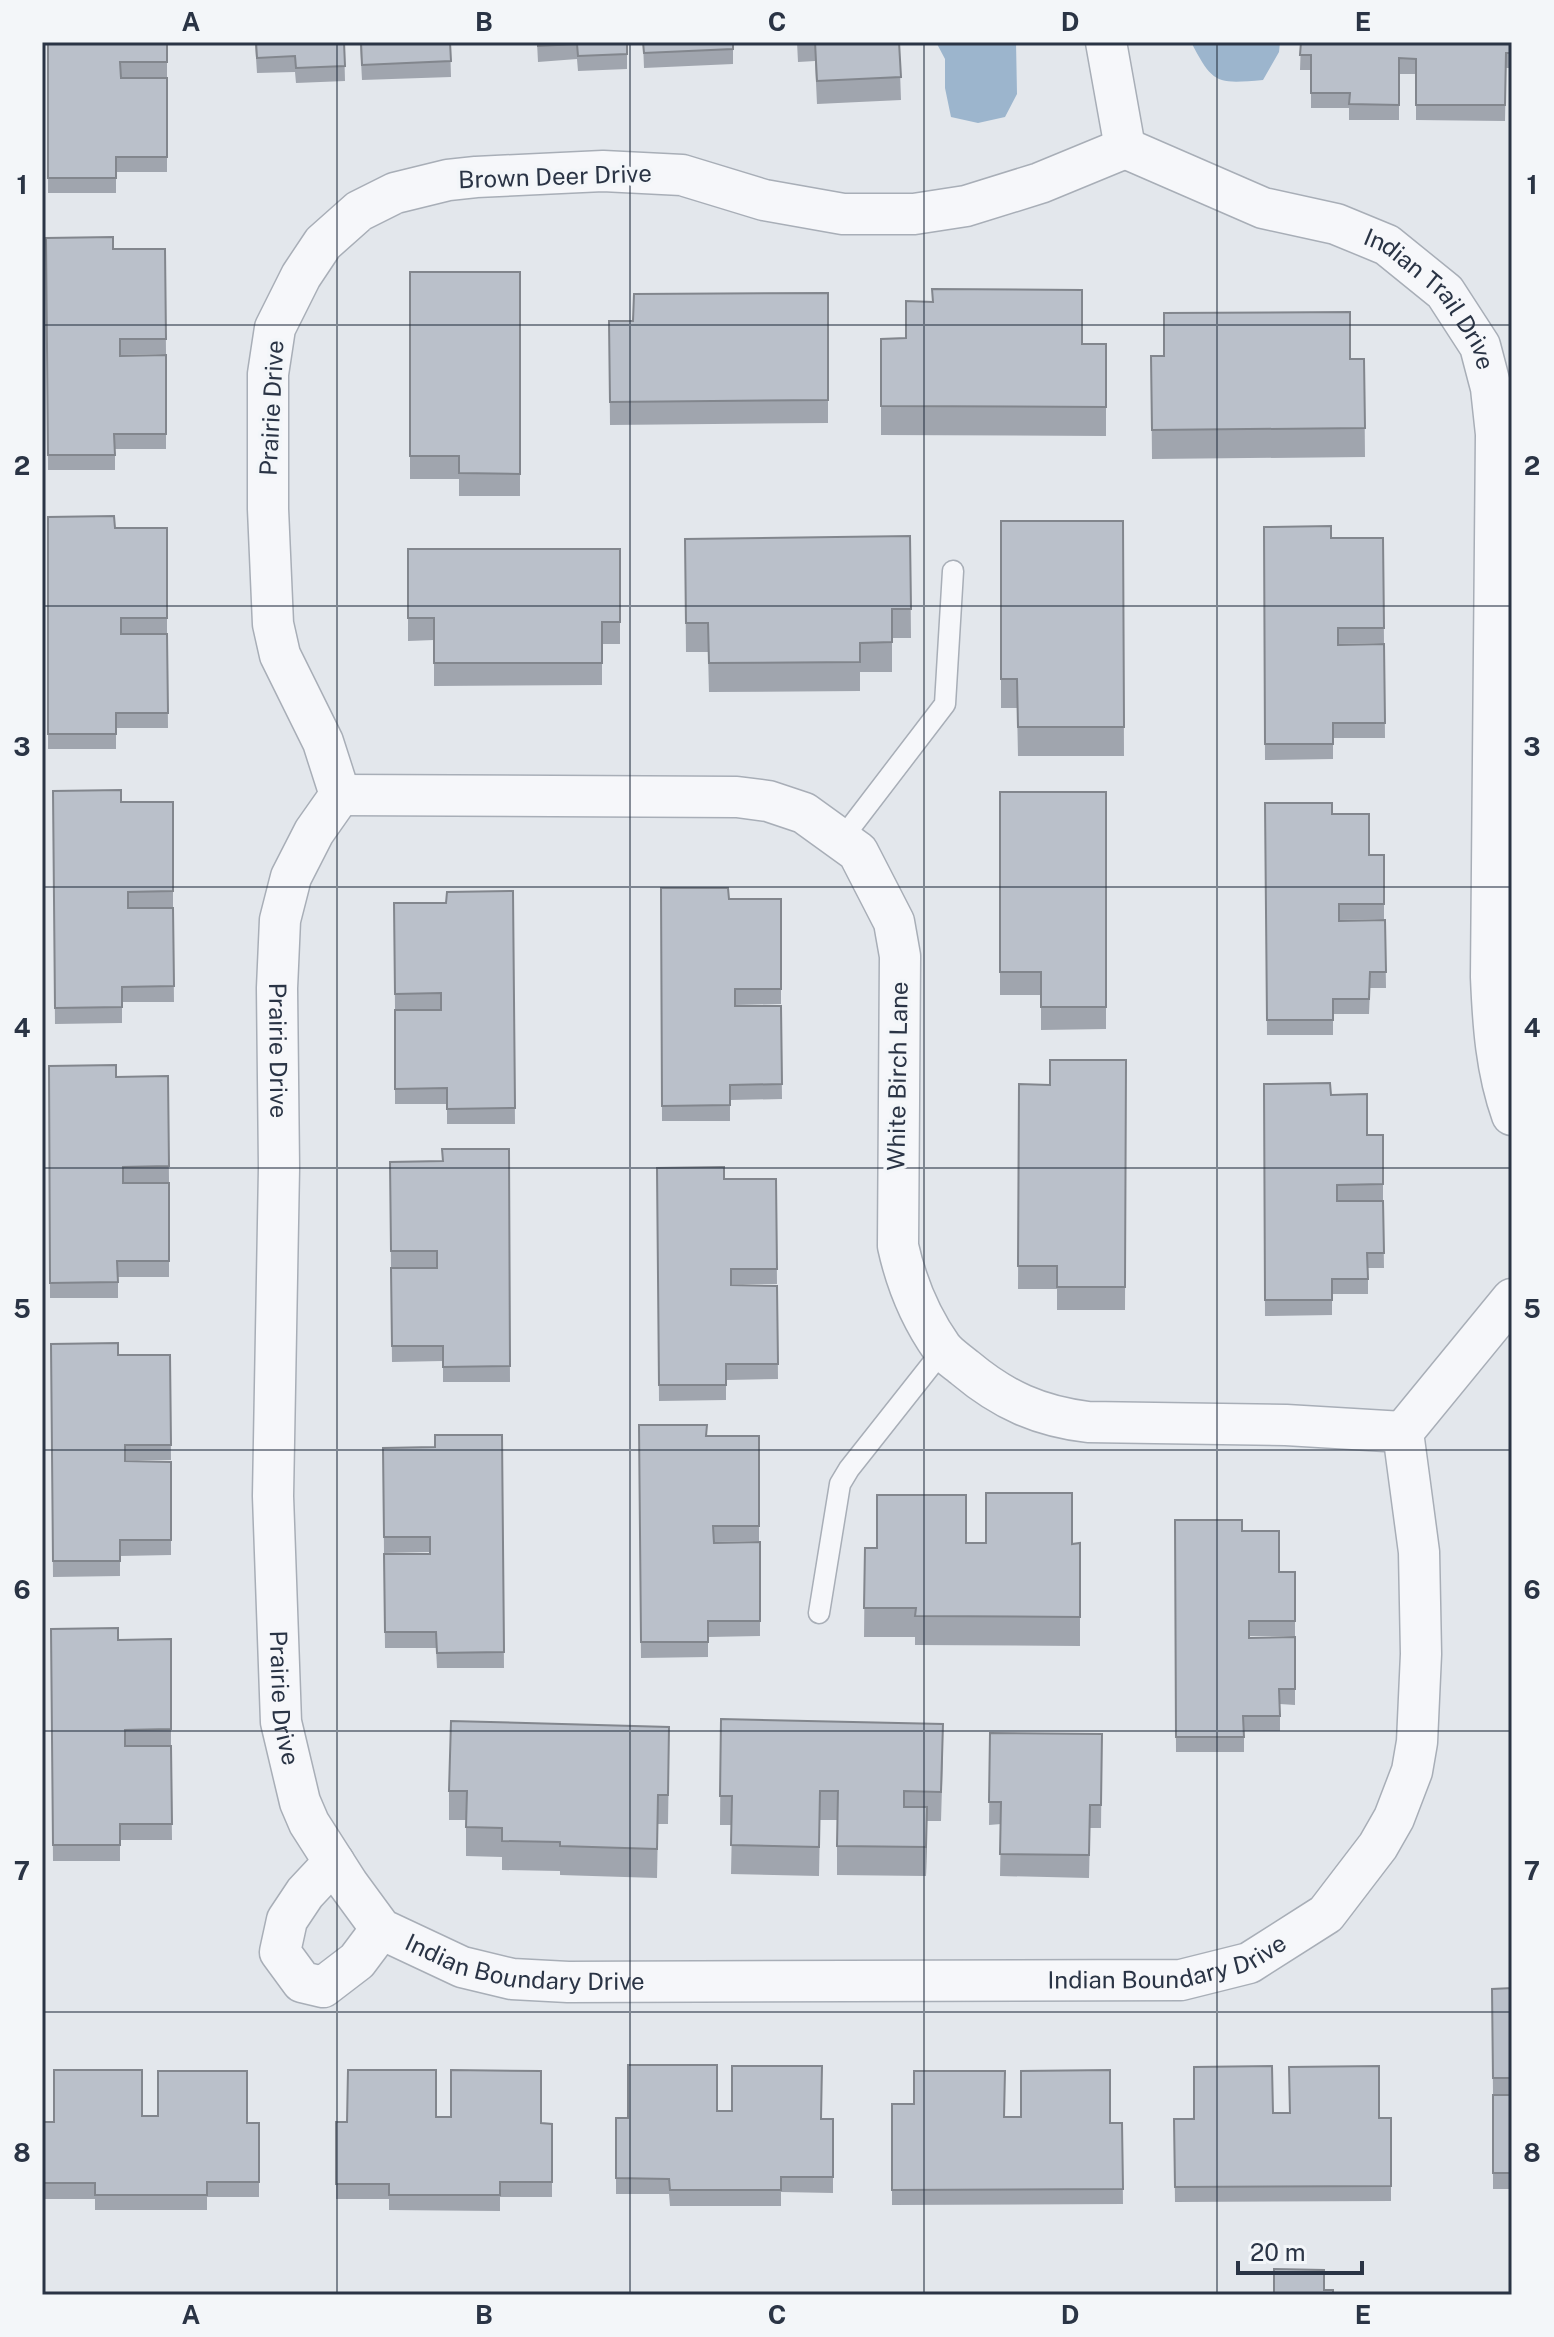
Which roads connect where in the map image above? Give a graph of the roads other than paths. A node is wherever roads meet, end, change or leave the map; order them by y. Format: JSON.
{"nodes":[{"id":1,"x":1106,"y":42,"type":"edge"},
{"id":2,"x":1125,"y":148,"type":"junction"},
{"id":3,"x":323,"y":243,"type":"joint"},
{"id":4,"x":953,"y":571,"type":"dead end"},
{"id":5,"x":340,"y":795,"type":"junction"},
{"id":6,"x":841,"y":840,"type":"junction"},
{"id":7,"x":1512,"y":1115,"type":"edge"},
{"id":8,"x":1512,"y":1299,"type":"edge"},
{"id":9,"x":943,"y":1350,"type":"junction"},
{"id":10,"x":1403,"y":1432,"type":"junction"},
{"id":11,"x":819,"y":1613,"type":"dead end"},
{"id":12,"x":341,"y":1873,"type":"junction"},
{"id":13,"x":381,"y":1929,"type":"junction"}],
"edges":[{"from":1,"to":2,"type":"street"},
{"from":2,"to":3,"type":"street","name":"Brown Deer Drive"},
{"from":2,"to":7,"type":"street","name":"Indian Trail Drive"},
{"from":3,"to":5,"type":"street","name":"Prairie Drive"},
{"from":4,"to":6,"type":"lane"},
{"from":5,"to":6,"type":"street","name":"White Birch Lane"},
{"from":5,"to":12,"type":"street","name":"Prairie Drive"},
{"from":6,"to":9,"type":"street","name":"White Birch Lane"},
{"from":8,"to":10,"type":"street"},
{"from":9,"to":10,"type":"street","name":"White Birch Lane"},
{"from":9,"to":11,"type":"lane"},
{"from":10,"to":13,"type":"street","name":"Indian Boundary Drive"},
{"from":12,"to":13,"type":"street","name":"Indian Boundary Drive"},
{"from":12,"to":13,"type":"street"}]}
